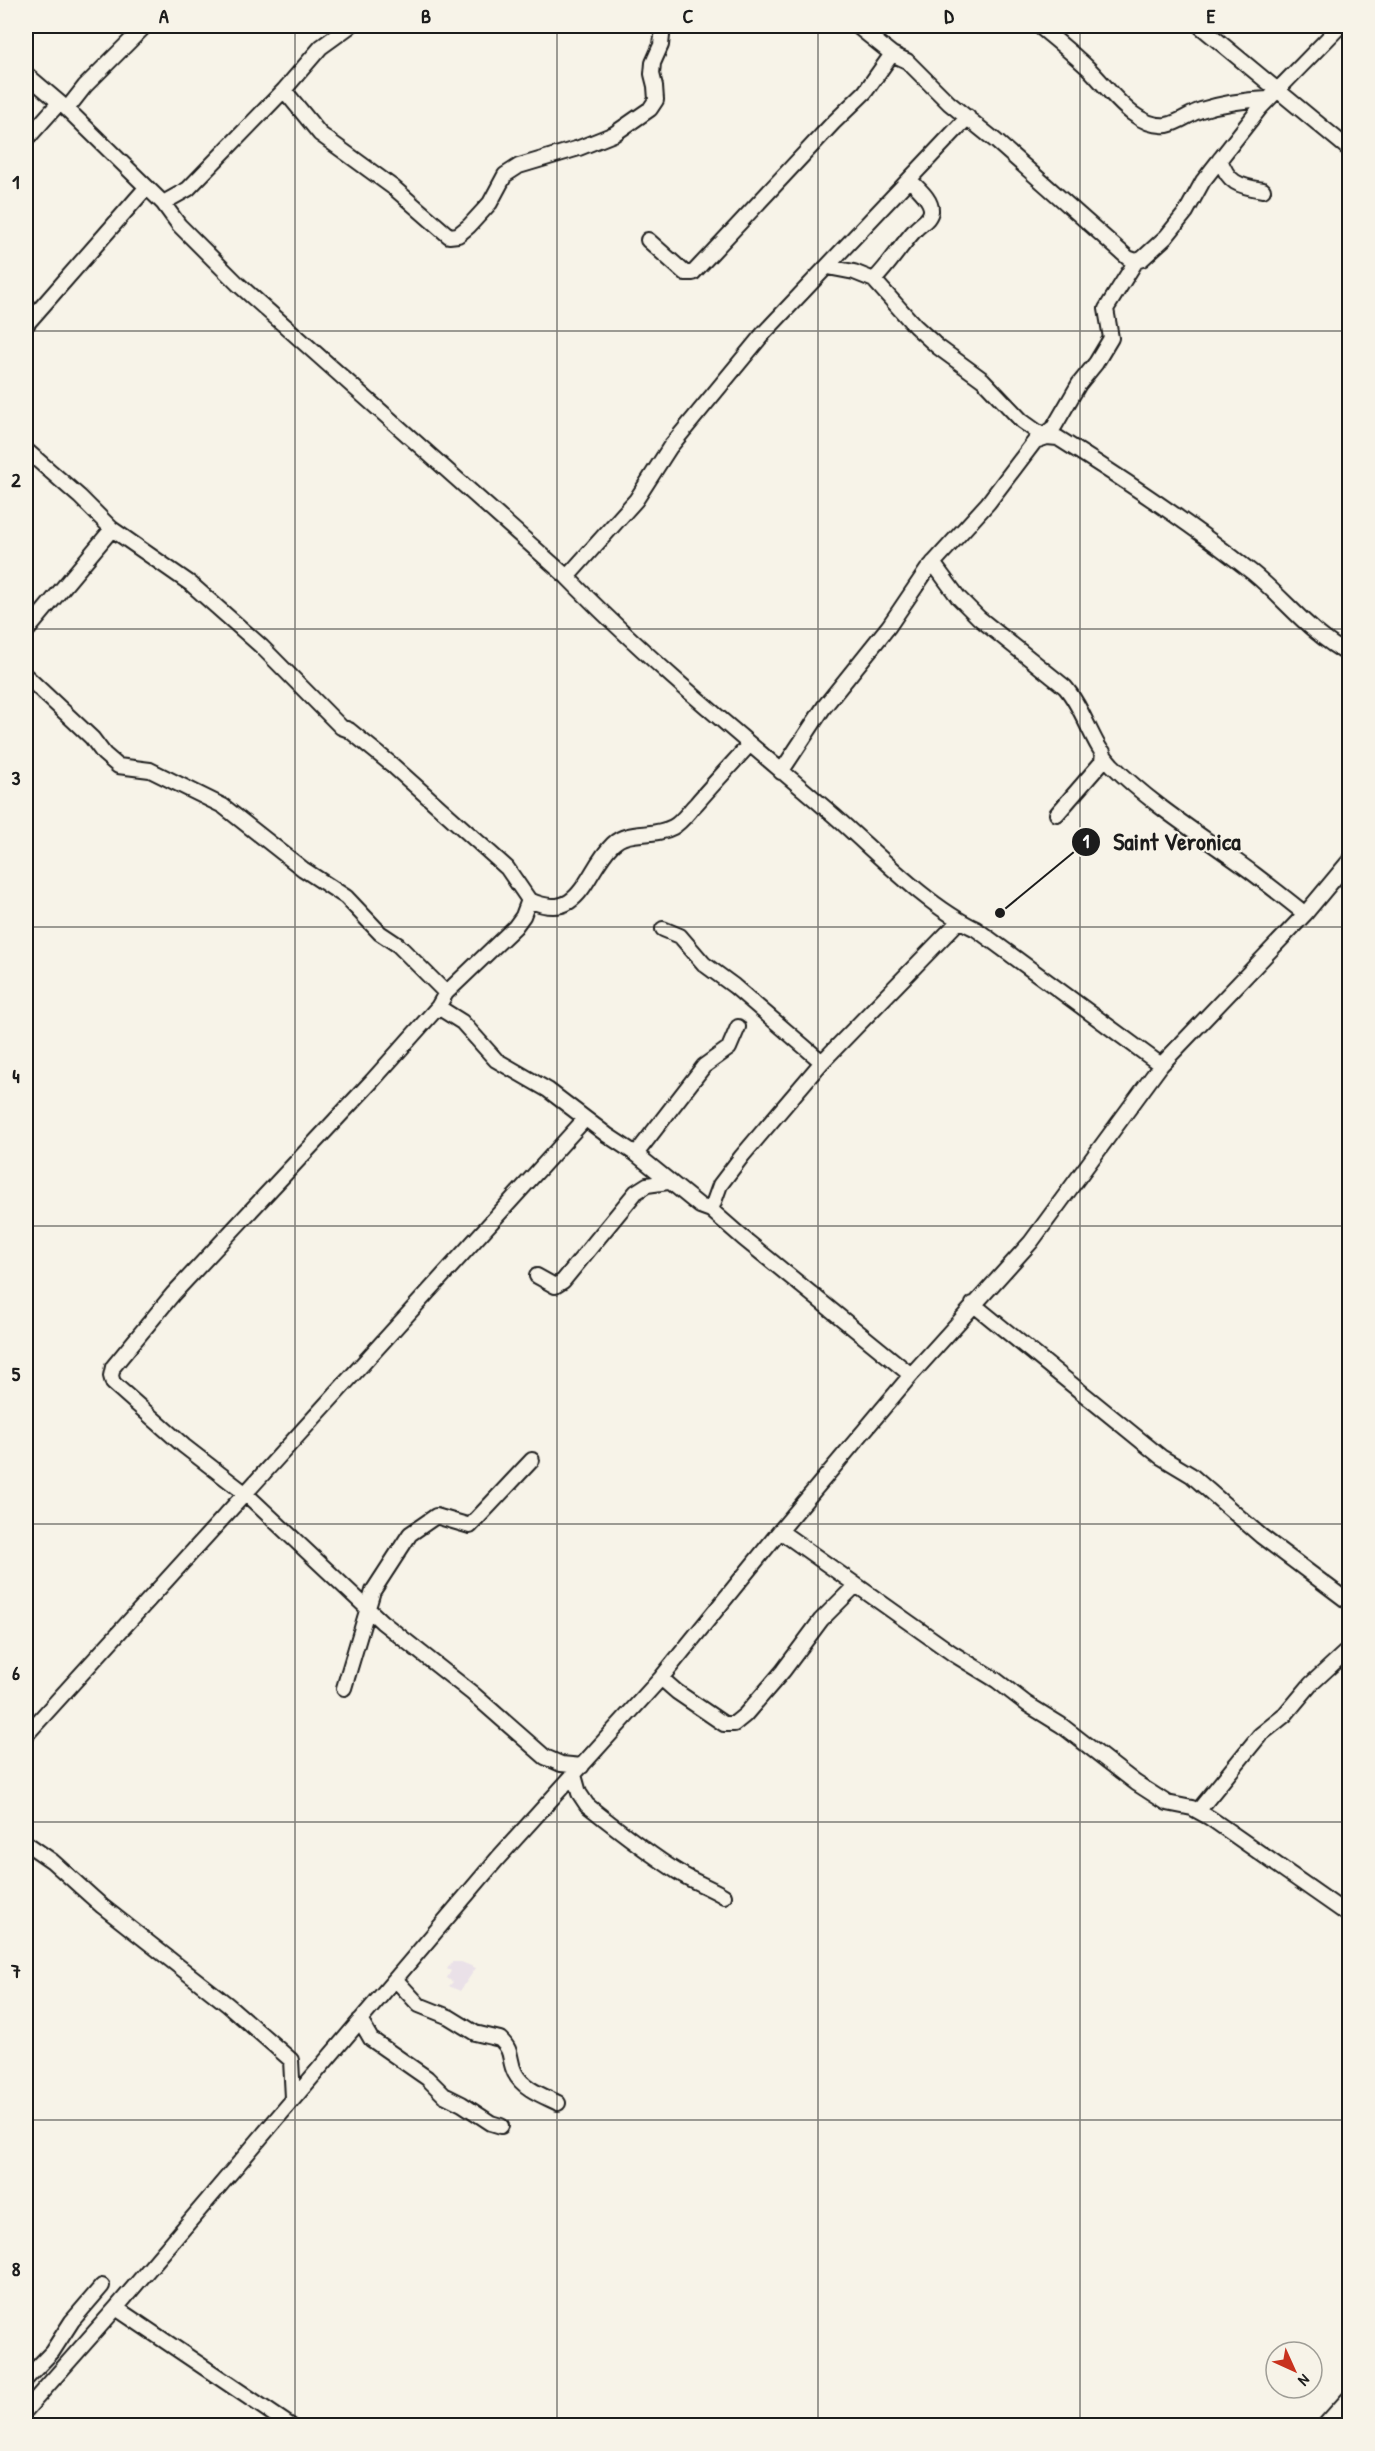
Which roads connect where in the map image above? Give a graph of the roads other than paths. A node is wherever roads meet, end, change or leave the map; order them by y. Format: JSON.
{"nodes":[{"id":1,"x":145,"y":26,"type":"edge"},
{"id":2,"x":350,"y":26,"type":"edge"},
{"id":3,"x":663,"y":26,"type":"edge"},
{"id":4,"x":857,"y":26,"type":"edge"},
{"id":5,"x":876,"y":26,"type":"edge"},
{"id":6,"x":1039,"y":26,"type":"edge"},
{"id":7,"x":1200,"y":26,"type":"edge"},
{"id":8,"x":1340,"y":26,"type":"edge"},
{"id":9,"x":330,"y":32,"type":"edge"},
{"id":10,"x":875,"y":40,"type":"junction"},
{"id":11,"x":892,"y":54,"type":"junction"},
{"id":12,"x":26,"y":74,"type":"edge"},
{"id":13,"x":284,"y":90,"type":"junction"},
{"id":14,"x":1280,"y":90,"type":"junction"},
{"id":15,"x":1268,"y":99,"type":"junction"},
{"id":16,"x":63,"y":106,"type":"junction"},
{"id":17,"x":968,"y":117,"type":"junction"},
{"id":18,"x":26,"y":140,"type":"edge"},
{"id":19,"x":1350,"y":150,"type":"edge"},
{"id":20,"x":1220,"y":159,"type":"junction"},
{"id":21,"x":910,"y":180,"type":"junction"},
{"id":22,"x":146,"y":188,"type":"junction"},
{"id":23,"x":1263,"y":190,"type":"dead end"},
{"id":24,"x":163,"y":203,"type":"junction"},
{"id":25,"x":648,"y":240,"type":"dead end"},
{"id":26,"x":1136,"y":261,"type":"junction"},
{"id":27,"x":828,"y":267,"type":"junction"},
{"id":28,"x":874,"y":280,"type":"junction"},
{"id":29,"x":26,"y":325,"type":"edge"},
{"id":30,"x":1039,"y":438,"type":"junction"},
{"id":31,"x":26,"y":450,"type":"edge"},
{"id":32,"x":112,"y":529,"type":"junction"},
{"id":33,"x":933,"y":563,"type":"junction"},
{"id":34,"x":567,"y":577,"type":"junction"},
{"id":35,"x":26,"y":632,"type":"edge"},
{"id":36,"x":1350,"y":656,"type":"edge"},
{"id":37,"x":26,"y":676,"type":"edge"},
{"id":38,"x":749,"y":746,"type":"junction"},
{"id":39,"x":1103,"y":752,"type":"junction"},
{"id":40,"x":781,"y":772,"type":"junction"},
{"id":41,"x":1057,"y":814,"type":"dead end"},
{"id":42,"x":1350,"y":860,"type":"edge"},
{"id":43,"x":529,"y":900,"type":"junction"},
{"id":44,"x":1305,"y":914,"type":"junction"},
{"id":45,"x":959,"y":921,"type":"junction"},
{"id":46,"x":663,"y":929,"type":"dead end"},
{"id":47,"x":446,"y":993,"type":"junction"},
{"id":48,"x":438,"y":1006,"type":"junction"},
{"id":49,"x":738,"y":1027,"type":"dead end"},
{"id":50,"x":822,"y":1062,"type":"junction"},
{"id":51,"x":1161,"y":1065,"type":"junction"},
{"id":52,"x":585,"y":1119,"type":"junction"},
{"id":53,"x":636,"y":1154,"type":"junction"},
{"id":54,"x":668,"y":1182,"type":"junction"},
{"id":55,"x":711,"y":1210,"type":"junction"},
{"id":56,"x":537,"y":1276,"type":"dead end"},
{"id":57,"x":973,"y":1304,"type":"junction"},
{"id":58,"x":911,"y":1375,"type":"junction"},
{"id":59,"x":532,"y":1460,"type":"dead end"},
{"id":60,"x":246,"y":1494,"type":"junction"},
{"id":61,"x":780,"y":1531,"type":"junction"},
{"id":62,"x":856,"y":1585,"type":"junction"},
{"id":63,"x":1350,"y":1603,"type":"edge"},
{"id":64,"x":368,"y":1608,"type":"junction"},
{"id":65,"x":1350,"y":1648,"type":"edge"},
{"id":66,"x":661,"y":1678,"type":"junction"},
{"id":67,"x":344,"y":1688,"type":"dead end"},
{"id":68,"x":26,"y":1735,"type":"edge"},
{"id":69,"x":578,"y":1771,"type":"junction"},
{"id":70,"x":1198,"y":1811,"type":"junction"},
{"id":71,"x":26,"y":1843,"type":"edge"},
{"id":72,"x":724,"y":1896,"type":"dead end"},
{"id":73,"x":1350,"y":1916,"type":"edge"},
{"id":74,"x":396,"y":1980,"type":"junction"},
{"id":75,"x":360,"y":2020,"type":"junction"},
{"id":76,"x":293,"y":2098,"type":"junction"},
{"id":77,"x":558,"y":2103,"type":"dead end"},
{"id":78,"x":501,"y":2126,"type":"dead end"},
{"id":79,"x":102,"y":2286,"type":"dead end"},
{"id":80,"x":116,"y":2308,"type":"junction"},
{"id":81,"x":26,"y":2379,"type":"edge"},
{"id":82,"x":1350,"y":2397,"type":"edge"},
{"id":83,"x":26,"y":2410,"type":"edge"},
{"id":84,"x":291,"y":2426,"type":"edge"},
{"id":85,"x":1324,"y":2426,"type":"edge"}],
"edges":[{"from":1,"to":16,"type":"street"},
{"from":2,"to":9,"type":"street"},
{"from":3,"to":13,"type":"street"},
{"from":4,"to":10,"type":"street"},
{"from":5,"to":10,"type":"street"},
{"from":6,"to":15,"type":"street"},
{"from":7,"to":14,"type":"street"},
{"from":8,"to":14,"type":"street"},
{"from":9,"to":13,"type":"street"},
{"from":10,"to":11,"type":"street"},
{"from":11,"to":17,"type":"street"},
{"from":11,"to":25,"type":"street"},
{"from":12,"to":16,"type":"street"},
{"from":13,"to":24,"type":"street"},
{"from":14,"to":15,"type":"street"},
{"from":14,"to":19,"type":"street"},
{"from":15,"to":20,"type":"street"},
{"from":16,"to":18,"type":"street"},
{"from":16,"to":22,"type":"street"},
{"from":17,"to":21,"type":"street"},
{"from":17,"to":26,"type":"street"},
{"from":20,"to":23,"type":"street"},
{"from":20,"to":26,"type":"street"},
{"from":21,"to":27,"type":"street"},
{"from":21,"to":28,"type":"street"},
{"from":22,"to":24,"type":"street"},
{"from":22,"to":29,"type":"street"},
{"from":24,"to":34,"type":"street"},
{"from":26,"to":30,"type":"street"},
{"from":27,"to":28,"type":"street"},
{"from":27,"to":34,"type":"street"},
{"from":28,"to":30,"type":"street"},
{"from":30,"to":33,"type":"street"},
{"from":30,"to":36,"type":"street"},
{"from":31,"to":32,"type":"street"},
{"from":32,"to":35,"type":"street"},
{"from":32,"to":43,"type":"street"},
{"from":33,"to":39,"type":"street"},
{"from":33,"to":40,"type":"street"},
{"from":34,"to":38,"type":"street"},
{"from":37,"to":47,"type":"street"},
{"from":38,"to":40,"type":"street"},
{"from":38,"to":43,"type":"street"},
{"from":39,"to":41,"type":"street"},
{"from":39,"to":44,"type":"street"},
{"from":40,"to":45,"type":"street"},
{"from":42,"to":44,"type":"street"},
{"from":43,"to":47,"type":"street"},
{"from":44,"to":51,"type":"street"},
{"from":45,"to":50,"type":"street"},
{"from":45,"to":51,"type":"street"},
{"from":46,"to":50,"type":"street"},
{"from":47,"to":48,"type":"street"},
{"from":48,"to":52,"type":"street"},
{"from":48,"to":60,"type":"street"},
{"from":49,"to":53,"type":"street"},
{"from":50,"to":55,"type":"street"},
{"from":51,"to":57,"type":"street"},
{"from":52,"to":53,"type":"street"},
{"from":52,"to":60,"type":"street"},
{"from":53,"to":54,"type":"street"},
{"from":54,"to":55,"type":"street"},
{"from":54,"to":56,"type":"street"},
{"from":55,"to":58,"type":"street"},
{"from":57,"to":58,"type":"street"},
{"from":57,"to":63,"type":"street"},
{"from":58,"to":61,"type":"street"},
{"from":59,"to":64,"type":"street"},
{"from":60,"to":64,"type":"street"},
{"from":60,"to":68,"type":"street"},
{"from":61,"to":62,"type":"street"},
{"from":61,"to":66,"type":"street"},
{"from":62,"to":66,"type":"street"},
{"from":62,"to":70,"type":"street"},
{"from":64,"to":67,"type":"street"},
{"from":64,"to":69,"type":"street"},
{"from":65,"to":70,"type":"street"},
{"from":66,"to":69,"type":"street"},
{"from":69,"to":72,"type":"street"},
{"from":69,"to":74,"type":"street"},
{"from":70,"to":73,"type":"street"},
{"from":71,"to":76,"type":"street"},
{"from":74,"to":75,"type":"street"},
{"from":74,"to":77,"type":"street"},
{"from":75,"to":76,"type":"street"},
{"from":75,"to":78,"type":"street"},
{"from":76,"to":80,"type":"street"},
{"from":79,"to":81,"type":"street"},
{"from":80,"to":83,"type":"street"},
{"from":80,"to":84,"type":"street"},
{"from":82,"to":85,"type":"street"}]}
